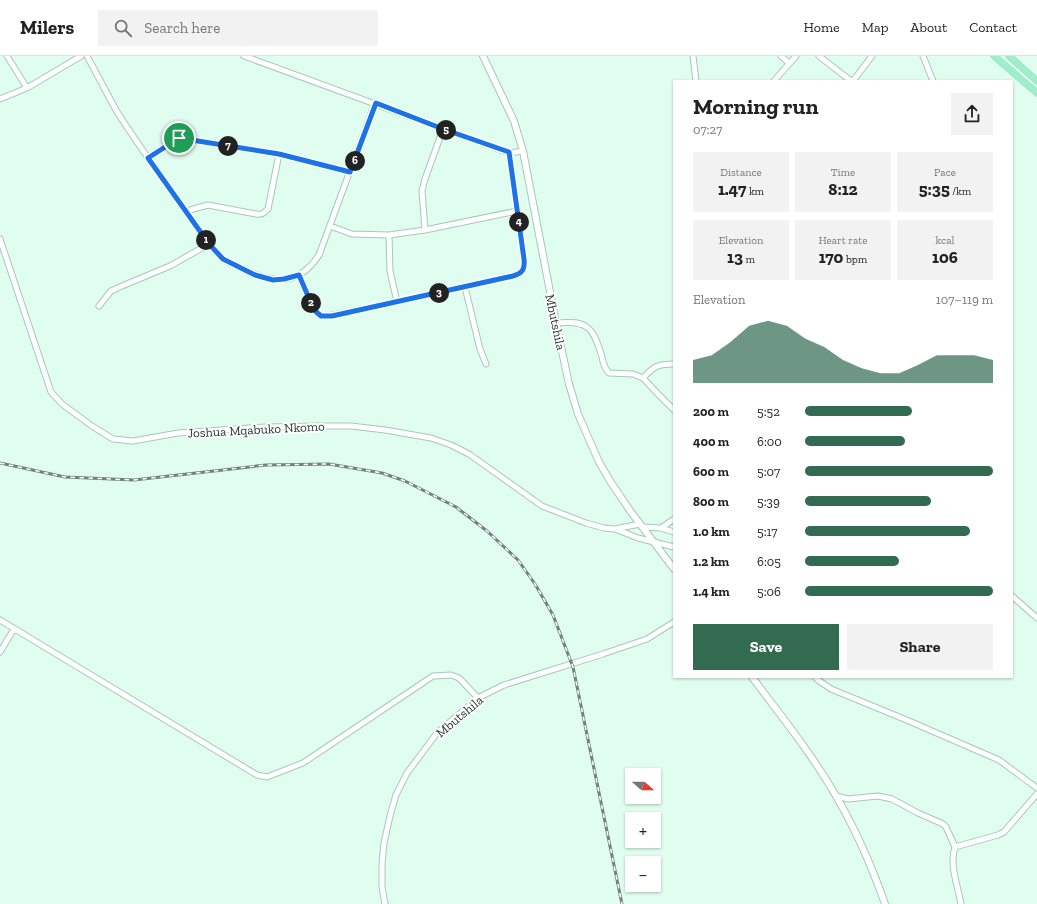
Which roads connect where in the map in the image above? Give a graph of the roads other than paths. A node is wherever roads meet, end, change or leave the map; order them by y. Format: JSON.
{"nodes":[{"id":1,"x":7,"y":56,"type":"edge"},
{"id":2,"x":81,"y":56,"type":"edge"},
{"id":3,"x":88,"y":56,"type":"edge"},
{"id":4,"x":244,"y":56,"type":"edge"},
{"id":5,"x":483,"y":56,"type":"edge"},
{"id":6,"x":693,"y":56,"type":"edge"},
{"id":7,"x":781,"y":56,"type":"edge"},
{"id":8,"x":796,"y":56,"type":"edge"},
{"id":9,"x":819,"y":56,"type":"edge"},
{"id":10,"x":872,"y":56,"type":"edge"},
{"id":11,"x":923,"y":56,"type":"edge"},
{"id":12,"x":994,"y":56,"type":"edge"},
{"id":13,"x":1009,"y":56,"type":"edge"},
{"id":14,"x":789,"y":63,"type":"junction"},
{"id":15,"x":696,"y":80,"type":"edge"},
{"id":16,"x":775,"y":80,"type":"edge"},
{"id":17,"x":851,"y":80,"type":"edge"},
{"id":18,"x":853,"y":80,"type":"edge"},
{"id":19,"x":933,"y":80,"type":"edge"},
{"id":20,"x":1037,"y":81,"type":"edge"},
{"id":21,"x":27,"y":88,"type":"junction"},
{"id":22,"x":1037,"y":93,"type":"edge"},
{"id":23,"x":0,"y":99,"type":"edge"},
{"id":24,"x":376,"y":103,"type":"junction"},
{"id":25,"x":443,"y":129,"type":"junction"},
{"id":26,"x":523,"y":151,"type":"junction"},
{"id":27,"x":509,"y":152,"type":"junction"},
{"id":28,"x":279,"y":154,"type":"junction"},
{"id":29,"x":148,"y":158,"type":"junction"},
{"id":30,"x":350,"y":172,"type":"junction"},
{"id":31,"x":186,"y":211,"type":"junction"},
{"id":32,"x":517,"y":211,"type":"junction"},
{"id":33,"x":330,"y":226,"type":"junction"},
{"id":34,"x":425,"y":230,"type":"junction"},
{"id":35,"x":389,"y":235,"type":"junction"},
{"id":36,"x":0,"y":239,"type":"edge"},
{"id":37,"x":209,"y":244,"type":"junction"},
{"id":38,"x":1,"y":248,"type":"edge"},
{"id":39,"x":299,"y":275,"type":"junction"},
{"id":40,"x":465,"y":287,"type":"junction"},
{"id":41,"x":397,"y":302,"type":"junction"},
{"id":42,"x":99,"y":306,"type":"dead end"},
{"id":43,"x":556,"y":323,"type":"junction"},
{"id":44,"x":486,"y":364,"type":"dead end"},
{"id":45,"x":673,"y":364,"type":"edge"},
{"id":46,"x":643,"y":378,"type":"junction"},
{"id":47,"x":673,"y":409,"type":"edge"},
{"id":48,"x":673,"y":519,"type":"edge"},
{"id":49,"x":641,"y":526,"type":"junction"},
{"id":50,"x":661,"y":528,"type":"junction"},
{"id":51,"x":615,"y":529,"type":"junction"},
{"id":52,"x":673,"y":532,"type":"edge"},
{"id":53,"x":654,"y":542,"type":"junction"},
{"id":54,"x":673,"y":547,"type":"edge"},
{"id":55,"x":673,"y":567,"type":"edge"},
{"id":56,"x":1013,"y":597,"type":"edge"},
{"id":57,"x":1037,"y":618,"type":"edge"},
{"id":58,"x":0,"y":620,"type":"edge"},
{"id":59,"x":673,"y":623,"type":"edge"},
{"id":60,"x":14,"y":629,"type":"junction"},
{"id":61,"x":0,"y":652,"type":"edge"},
{"id":62,"x":753,"y":678,"type":"edge"},
{"id":63,"x":816,"y":678,"type":"edge"},
{"id":64,"x":478,"y":698,"type":"junction"},
{"id":65,"x":1037,"y":788,"type":"edge"},
{"id":66,"x":1037,"y":794,"type":"edge"},
{"id":67,"x":836,"y":796,"type":"junction"},
{"id":68,"x":955,"y":847,"type":"junction"},
{"id":69,"x":385,"y":904,"type":"edge"},
{"id":70,"x":885,"y":904,"type":"edge"},
{"id":71,"x":961,"y":904,"type":"edge"}],
"edges":[{"from":1,"to":21,"type":"street"},
{"from":2,"to":21,"type":"street"},
{"from":3,"to":29,"type":"street"},
{"from":4,"to":24,"type":"street"},
{"from":5,"to":26,"type":"street","name":"Mbutshila"},
{"from":6,"to":15,"type":"street"},
{"from":7,"to":14,"type":"street"},
{"from":8,"to":14,"type":"street"},
{"from":9,"to":17,"type":"street"},
{"from":10,"to":18,"type":"street"},
{"from":11,"to":19,"type":"street"},
{"from":12,"to":22,"type":"highway"},
{"from":13,"to":20,"type":"highway"},
{"from":14,"to":16,"type":"street"},
{"from":21,"to":23,"type":"street"},
{"from":24,"to":25,"type":"street"},
{"from":24,"to":30,"type":"street"},
{"from":25,"to":27,"type":"street"},
{"from":25,"to":34,"type":"street"},
{"from":26,"to":27,"type":"street"},
{"from":26,"to":43,"type":"street","name":"Mbutshila"},
{"from":27,"to":32,"type":"street"},
{"from":28,"to":29,"type":"street"},
{"from":28,"to":30,"type":"street"},
{"from":28,"to":31,"type":"street"},
{"from":29,"to":31,"type":"street"},
{"from":30,"to":33,"type":"street"},
{"from":31,"to":37,"type":"street"},
{"from":32,"to":34,"type":"street"},
{"from":32,"to":40,"type":"street"},
{"from":33,"to":35,"type":"street"},
{"from":33,"to":39,"type":"street"},
{"from":34,"to":35,"type":"street"},
{"from":35,"to":41,"type":"street"},
{"from":36,"to":38,"type":"street","name":"Joshua Mqabuko Nkomo"},
{"from":37,"to":39,"type":"street"},
{"from":37,"to":42,"type":"street"},
{"from":38,"to":51,"type":"street","name":"Joshua Mqabuko Nkomo"},
{"from":39,"to":41,"type":"street"},
{"from":40,"to":41,"type":"street"},
{"from":40,"to":44,"type":"street"},
{"from":43,"to":46,"type":"street"},
{"from":43,"to":49,"type":"street","name":"Mbutshila"},
{"from":45,"to":46,"type":"street"},
{"from":46,"to":47,"type":"street"},
{"from":48,"to":50,"type":"street"},
{"from":49,"to":50,"type":"street"},
{"from":49,"to":51,"type":"street"},
{"from":49,"to":53,"type":"street","name":"Mbutshila"},
{"from":50,"to":52,"type":"street"},
{"from":51,"to":53,"type":"street"},
{"from":53,"to":54,"type":"street"},
{"from":53,"to":55,"type":"street","name":"Mbutshila"},
{"from":56,"to":57,"type":"street"},
{"from":58,"to":60,"type":"street"},
{"from":59,"to":64,"type":"street","name":"Mbutshila"},
{"from":60,"to":61,"type":"street"},
{"from":60,"to":64,"type":"street"},
{"from":62,"to":67,"type":"street"},
{"from":63,"to":65,"type":"street"},
{"from":64,"to":69,"type":"street","name":"Mbutshila"},
{"from":66,"to":68,"type":"street"},
{"from":67,"to":68,"type":"street"},
{"from":67,"to":70,"type":"street"},
{"from":68,"to":71,"type":"street"}]}
